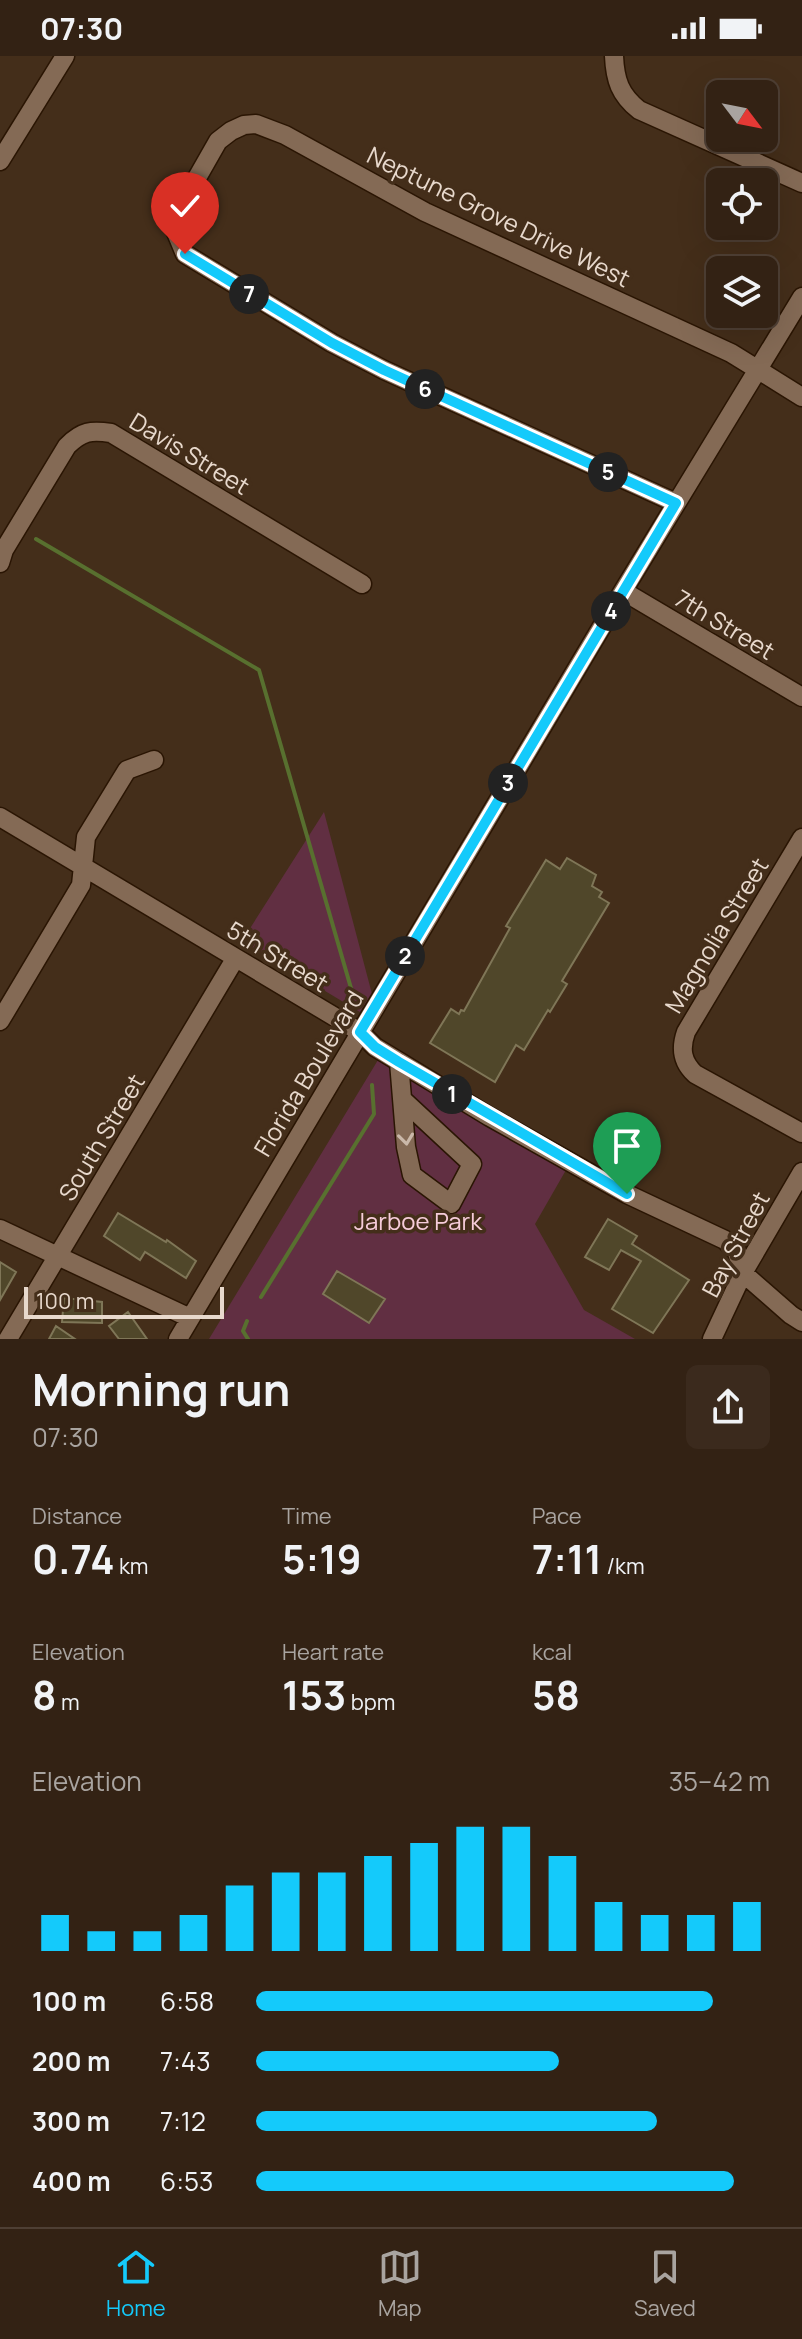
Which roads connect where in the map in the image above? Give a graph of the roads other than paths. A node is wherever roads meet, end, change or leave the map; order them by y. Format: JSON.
{"nodes":[{"id":1,"x":614,"y":56,"type":"edge"},
{"id":2,"x":62,"y":57,"type":"edge"},
{"id":3,"x":0,"y":161,"type":"edge"},
{"id":4,"x":802,"y":183,"type":"edge"},
{"id":5,"x":802,"y":297,"type":"edge"},
{"id":6,"x":757,"y":369,"type":"junction"},
{"id":7,"x":802,"y":397,"type":"edge"},
{"id":8,"x":676,"y":503,"type":"junction"},
{"id":9,"x":0,"y":563,"type":"edge"},
{"id":10,"x":362,"y":584,"type":"dead end"},
{"id":11,"x":623,"y":591,"type":"junction"},
{"id":12,"x":802,"y":697,"type":"edge"},
{"id":13,"x":154,"y":760,"type":"dead end"},
{"id":14,"x":0,"y":817,"type":"edge"},
{"id":15,"x":802,"y":838,"type":"edge"},
{"id":16,"x":82,"y":866,"type":"junction"},
{"id":17,"x":235,"y":959,"type":"junction"},
{"id":18,"x":0,"y":1021,"type":"edge"},
{"id":19,"x":360,"y":1032,"type":"junction"},
{"id":20,"x":399,"y":1062,"type":"junction"},
{"id":21,"x":402,"y":1099,"type":"junction"},
{"id":22,"x":802,"y":1133,"type":"edge"},
{"id":23,"x":802,"y":1172,"type":"edge"},
{"id":24,"x":0,"y":1229,"type":"edge"},
{"id":25,"x":58,"y":1256,"type":"junction"},
{"id":26,"x":743,"y":1273,"type":"junction"},
{"id":27,"x":190,"y":1318,"type":"junction"},
{"id":28,"x":802,"y":1322,"type":"edge"},
{"id":29,"x":8,"y":1339,"type":"edge"},
{"id":30,"x":178,"y":1339,"type":"edge"},
{"id":31,"x":712,"y":1339,"type":"edge"}],
"edges":[{"from":1,"to":4,"type":"street"},
{"from":2,"to":3,"type":"street"},
{"from":5,"to":6,"type":"street","name":"Florida Boulevard"},
{"from":6,"to":7,"type":"street"},
{"from":6,"to":8,"type":"street","name":"Florida Boulevard"},
{"from":6,"to":8,"type":"street","name":"Neptune Grove Drive West"},
{"from":8,"to":11,"type":"street","name":"Florida Boulevard"},
{"from":9,"to":10,"type":"street","name":"Davis Street"},
{"from":11,"to":12,"type":"street","name":"7th Street"},
{"from":11,"to":19,"type":"street","name":"Florida Boulevard"},
{"from":13,"to":16,"type":"street"},
{"from":14,"to":16,"type":"street","name":"5th Street"},
{"from":15,"to":22,"type":"street","name":"Magnolia Street"},
{"from":16,"to":17,"type":"street","name":"5th Street"},
{"from":16,"to":18,"type":"street"},
{"from":17,"to":19,"type":"street","name":"5th Street"},
{"from":17,"to":25,"type":"street","name":"South Street"},
{"from":19,"to":20,"type":"street","name":"5th Street"},
{"from":19,"to":27,"type":"street","name":"Florida Boulevard"},
{"from":20,"to":21,"type":"street"},
{"from":20,"to":26,"type":"street","name":"5th Street"},
{"from":21,"to":21,"type":"street","one_way":true},
{"from":23,"to":26,"type":"street","name":"Bay Street"},
{"from":24,"to":25,"type":"street"},
{"from":25,"to":27,"type":"street"},
{"from":25,"to":29,"type":"street","name":"South Street"},
{"from":26,"to":28,"type":"street","name":"5th Street"},
{"from":26,"to":31,"type":"street","name":"Bay Street"},
{"from":27,"to":30,"type":"street","name":"Florida Boulevard"}]}
